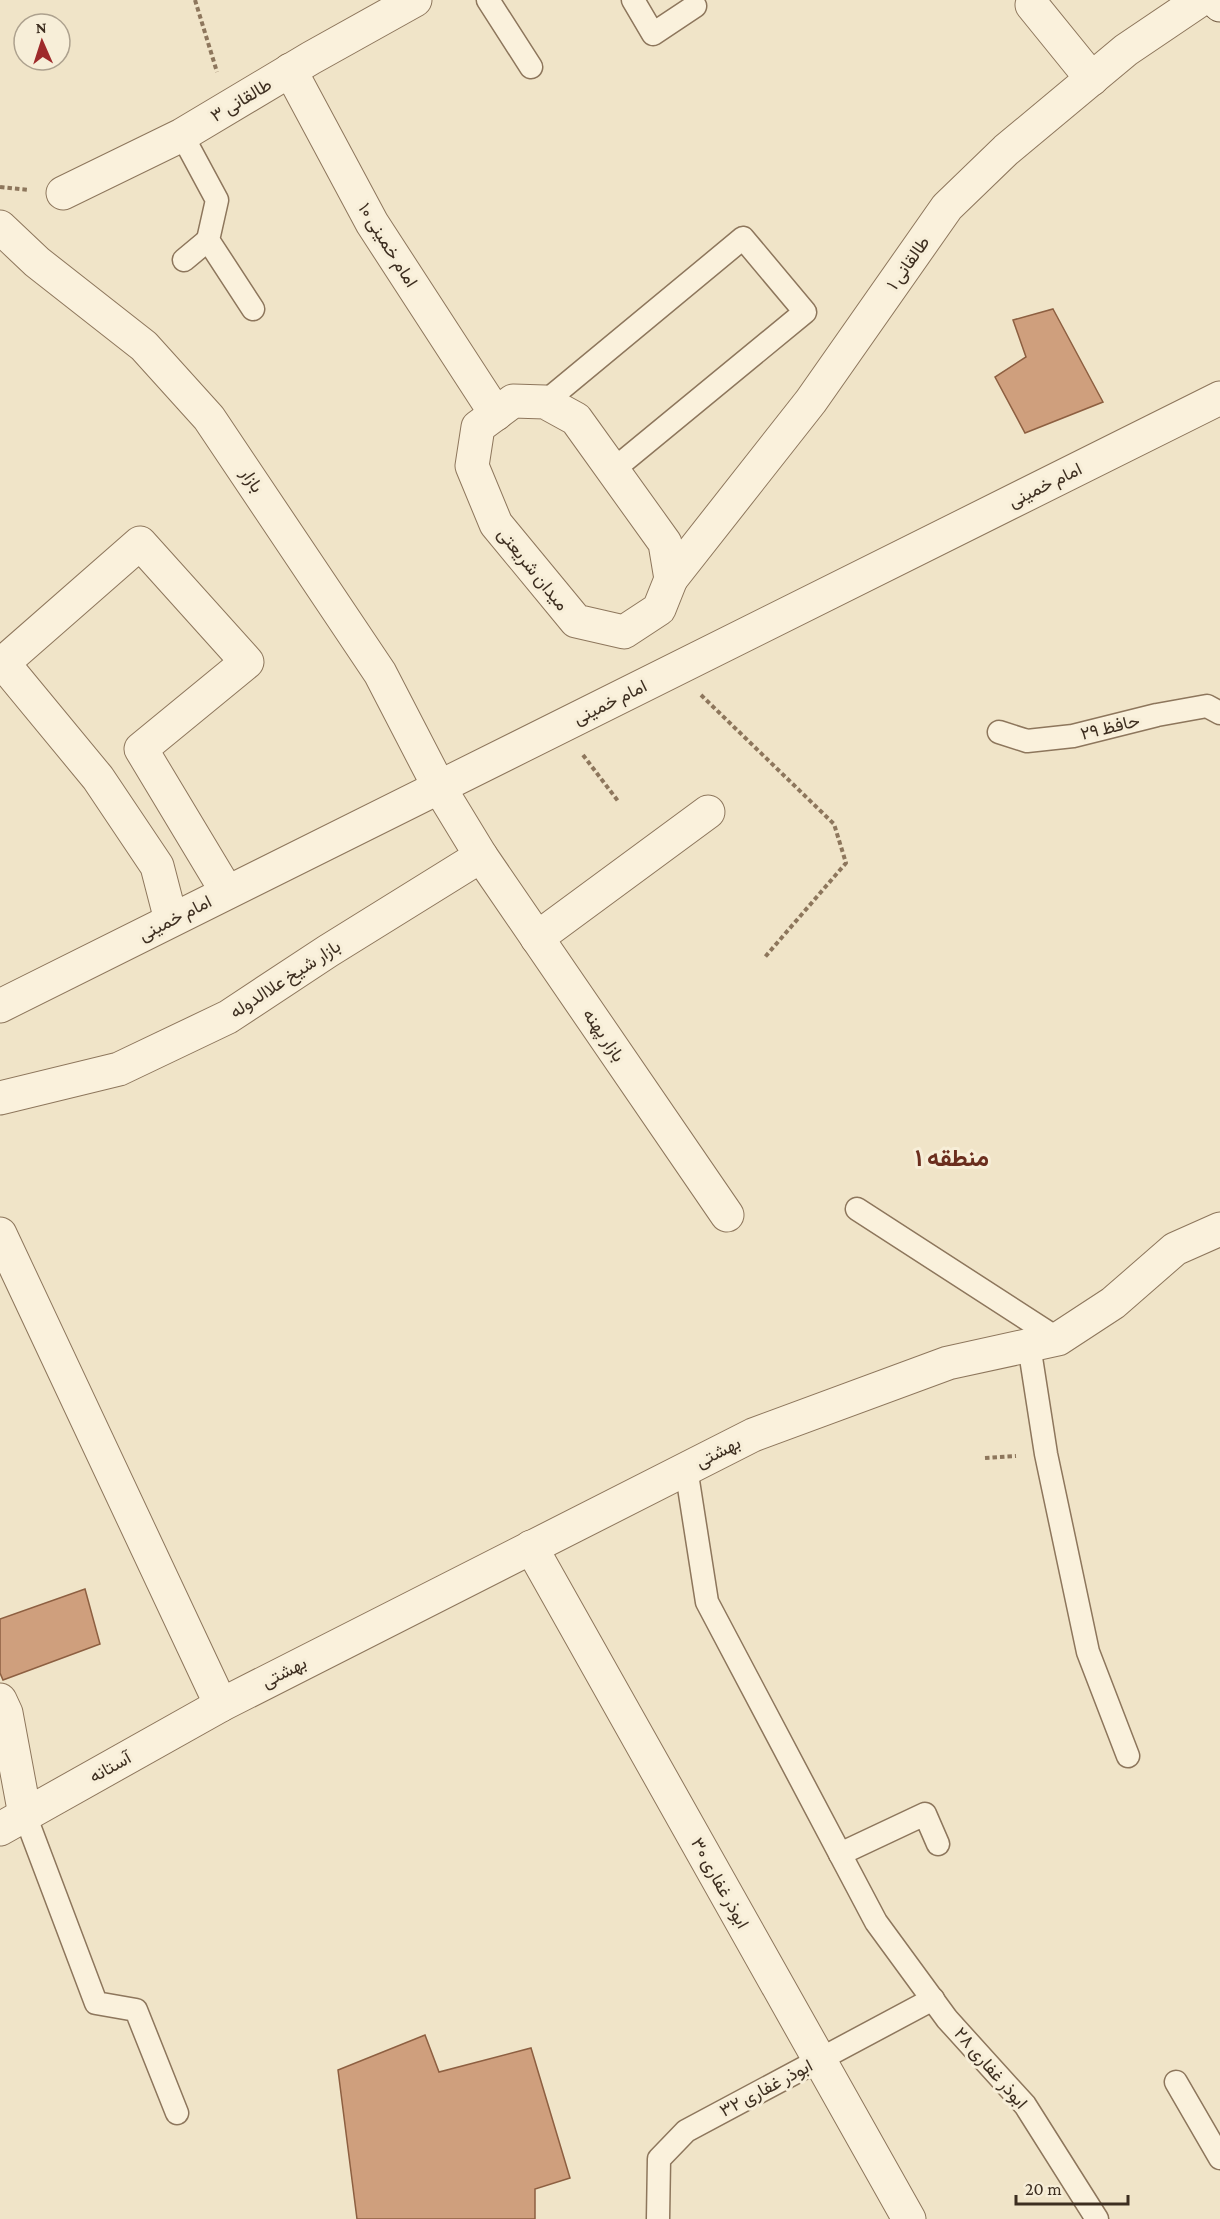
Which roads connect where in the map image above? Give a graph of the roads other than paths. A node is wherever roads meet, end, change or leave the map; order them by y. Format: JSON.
{"nodes":[{"id":1,"x":415,"y":0,"type":"edge"},
{"id":2,"x":488,"y":0,"type":"edge"},
{"id":3,"x":633,"y":0,"type":"edge"},
{"id":4,"x":1200,"y":0,"type":"edge"},
{"id":5,"x":1215,"y":0,"type":"edge"},
{"id":6,"x":1032,"y":5,"type":"dead end"},
{"id":7,"x":1220,"y":5,"type":"edge"},
{"id":8,"x":695,"y":6,"type":"dead end"},
{"id":9,"x":531,"y":67,"type":"dead end"},
{"id":10,"x":290,"y":70,"type":"junction"},
{"id":11,"x":1092,"y":79,"type":"junction"},
{"id":12,"x":182,"y":135,"type":"junction"},
{"id":13,"x":63,"y":194,"type":"dead end"},
{"id":14,"x":0,"y":227,"type":"edge"},
{"id":15,"x":208,"y":240,"type":"junction"},
{"id":16,"x":184,"y":260,"type":"dead end"},
{"id":17,"x":253,"y":309,"type":"dead end"},
{"id":18,"x":1220,"y":398,"type":"edge"},
{"id":19,"x":545,"y":402,"type":"junction"},
{"id":20,"x":496,"y":414,"type":"junction"},
{"id":21,"x":612,"y":470,"type":"junction"},
{"id":22,"x":671,"y":579,"type":"junction"},
{"id":23,"x":1220,"y":713,"type":"edge"},
{"id":24,"x":999,"y":732,"type":"dead end"},
{"id":25,"x":439,"y":787,"type":"junction"},
{"id":26,"x":708,"y":812,"type":"dead end"},
{"id":27,"x":481,"y":856,"type":"junction"},
{"id":28,"x":227,"y":892,"type":"junction"},
{"id":29,"x":171,"y":921,"type":"junction"},
{"id":30,"x":537,"y":938,"type":"junction"},
{"id":31,"x":0,"y":1006,"type":"edge"},
{"id":32,"x":0,"y":1098,"type":"edge"},
{"id":33,"x":857,"y":1209,"type":"dead end"},
{"id":34,"x":727,"y":1215,"type":"dead end"},
{"id":35,"x":1220,"y":1229,"type":"edge"},
{"id":36,"x":0,"y":1234,"type":"edge"},
{"id":37,"x":1044,"y":1342,"type":"junction"},
{"id":38,"x":686,"y":1468,"type":"junction"},
{"id":39,"x":531,"y":1547,"type":"junction"},
{"id":40,"x":0,"y":1700,"type":"edge"},
{"id":41,"x":221,"y":1705,"type":"junction"},
{"id":42,"x":1128,"y":1756,"type":"dead end"},
{"id":43,"x":13,"y":1822,"type":"edge"},
{"id":44,"x":938,"y":1844,"type":"dead end"},
{"id":45,"x":840,"y":1854,"type":"junction"},
{"id":46,"x":933,"y":1999,"type":"junction"},
{"id":47,"x":819,"y":2060,"type":"junction"},
{"id":48,"x":1176,"y":2082,"type":"dead end"},
{"id":49,"x":177,"y":2113,"type":"dead end"},
{"id":50,"x":1220,"y":2158,"type":"edge"},
{"id":51,"x":658,"y":2219,"type":"edge"},
{"id":52,"x":909,"y":2219,"type":"edge"},
{"id":53,"x":1097,"y":2219,"type":"edge"}],
"edges":[{"from":1,"to":10,"type":"street","name":"طالقانی ۳"},
{"from":2,"to":9,"type":"lane"},
{"from":3,"to":8,"type":"lane"},
{"from":4,"to":11,"type":"street","name":"طالقانی ۱"},
{"from":5,"to":7,"type":"street"},
{"from":6,"to":11,"type":"street"},
{"from":10,"to":12,"type":"street","name":"طالقانی ۳"},
{"from":10,"to":20,"type":"street","name":"امام خمینی ۱۰"},
{"from":11,"to":22,"type":"street","name":"طالقانی ۱"},
{"from":12,"to":13,"type":"street","name":"طالقانی ۳"},
{"from":12,"to":15,"type":"lane"},
{"from":14,"to":25,"type":"street","name":"بازار"},
{"from":15,"to":16,"type":"lane"},
{"from":15,"to":17,"type":"lane"},
{"from":18,"to":25,"type":"street","name":"امام خمینی"},
{"from":19,"to":20,"type":"street","name":"میدان شریعتی"},
{"from":19,"to":21,"type":"street","name":"میدان شریعتی"},
{"from":19,"to":21,"type":"lane"},
{"from":20,"to":22,"type":"street","name":"میدان شریعتی"},
{"from":21,"to":22,"type":"street","name":"میدان شریعتی"},
{"from":23,"to":24,"type":"lane","name":"حافظ ۲۹"},
{"from":25,"to":27,"type":"street"},
{"from":25,"to":28,"type":"street","name":"امام خمینی"},
{"from":26,"to":30,"type":"street"},
{"from":27,"to":30,"type":"street","name":"بازار پهنه"},
{"from":27,"to":32,"type":"street","name":"بازار شیخ علاالدوله"},
{"from":28,"to":29,"type":"street","name":"امام خمینی"},
{"from":28,"to":29,"type":"street"},
{"from":29,"to":31,"type":"street","name":"امام خمینی"},
{"from":30,"to":34,"type":"street","name":"بازار پهنه"},
{"from":33,"to":37,"type":"lane"},
{"from":35,"to":37,"type":"street","name":"بهشتی"},
{"from":36,"to":41,"type":"street"},
{"from":37,"to":38,"type":"street","name":"بهشتی"},
{"from":37,"to":42,"type":"lane"},
{"from":38,"to":39,"type":"street","name":"بهشتی"},
{"from":38,"to":45,"type":"lane","name":"ابوذر غفاری ۲۸"},
{"from":39,"to":41,"type":"street","name":"بهشتی"},
{"from":39,"to":47,"type":"street","name":"ابوذر غفاری ۳۰"},
{"from":40,"to":43,"type":"street"},
{"from":41,"to":43,"type":"street","name":"آستانه"},
{"from":43,"to":49,"type":"lane"},
{"from":44,"to":45,"type":"lane"},
{"from":45,"to":46,"type":"lane","name":"ابوذر غفاری ۲۸"},
{"from":46,"to":47,"type":"lane","name":"ابوذر غفاری ۳۲"},
{"from":46,"to":53,"type":"lane","name":"ابوذر غفاری ۲۸"},
{"from":47,"to":51,"type":"lane","name":"ابوذر غفاری ۳۲"},
{"from":47,"to":52,"type":"street","name":"ابوذر غفاری ۳۰"},
{"from":48,"to":50,"type":"lane"}]}
